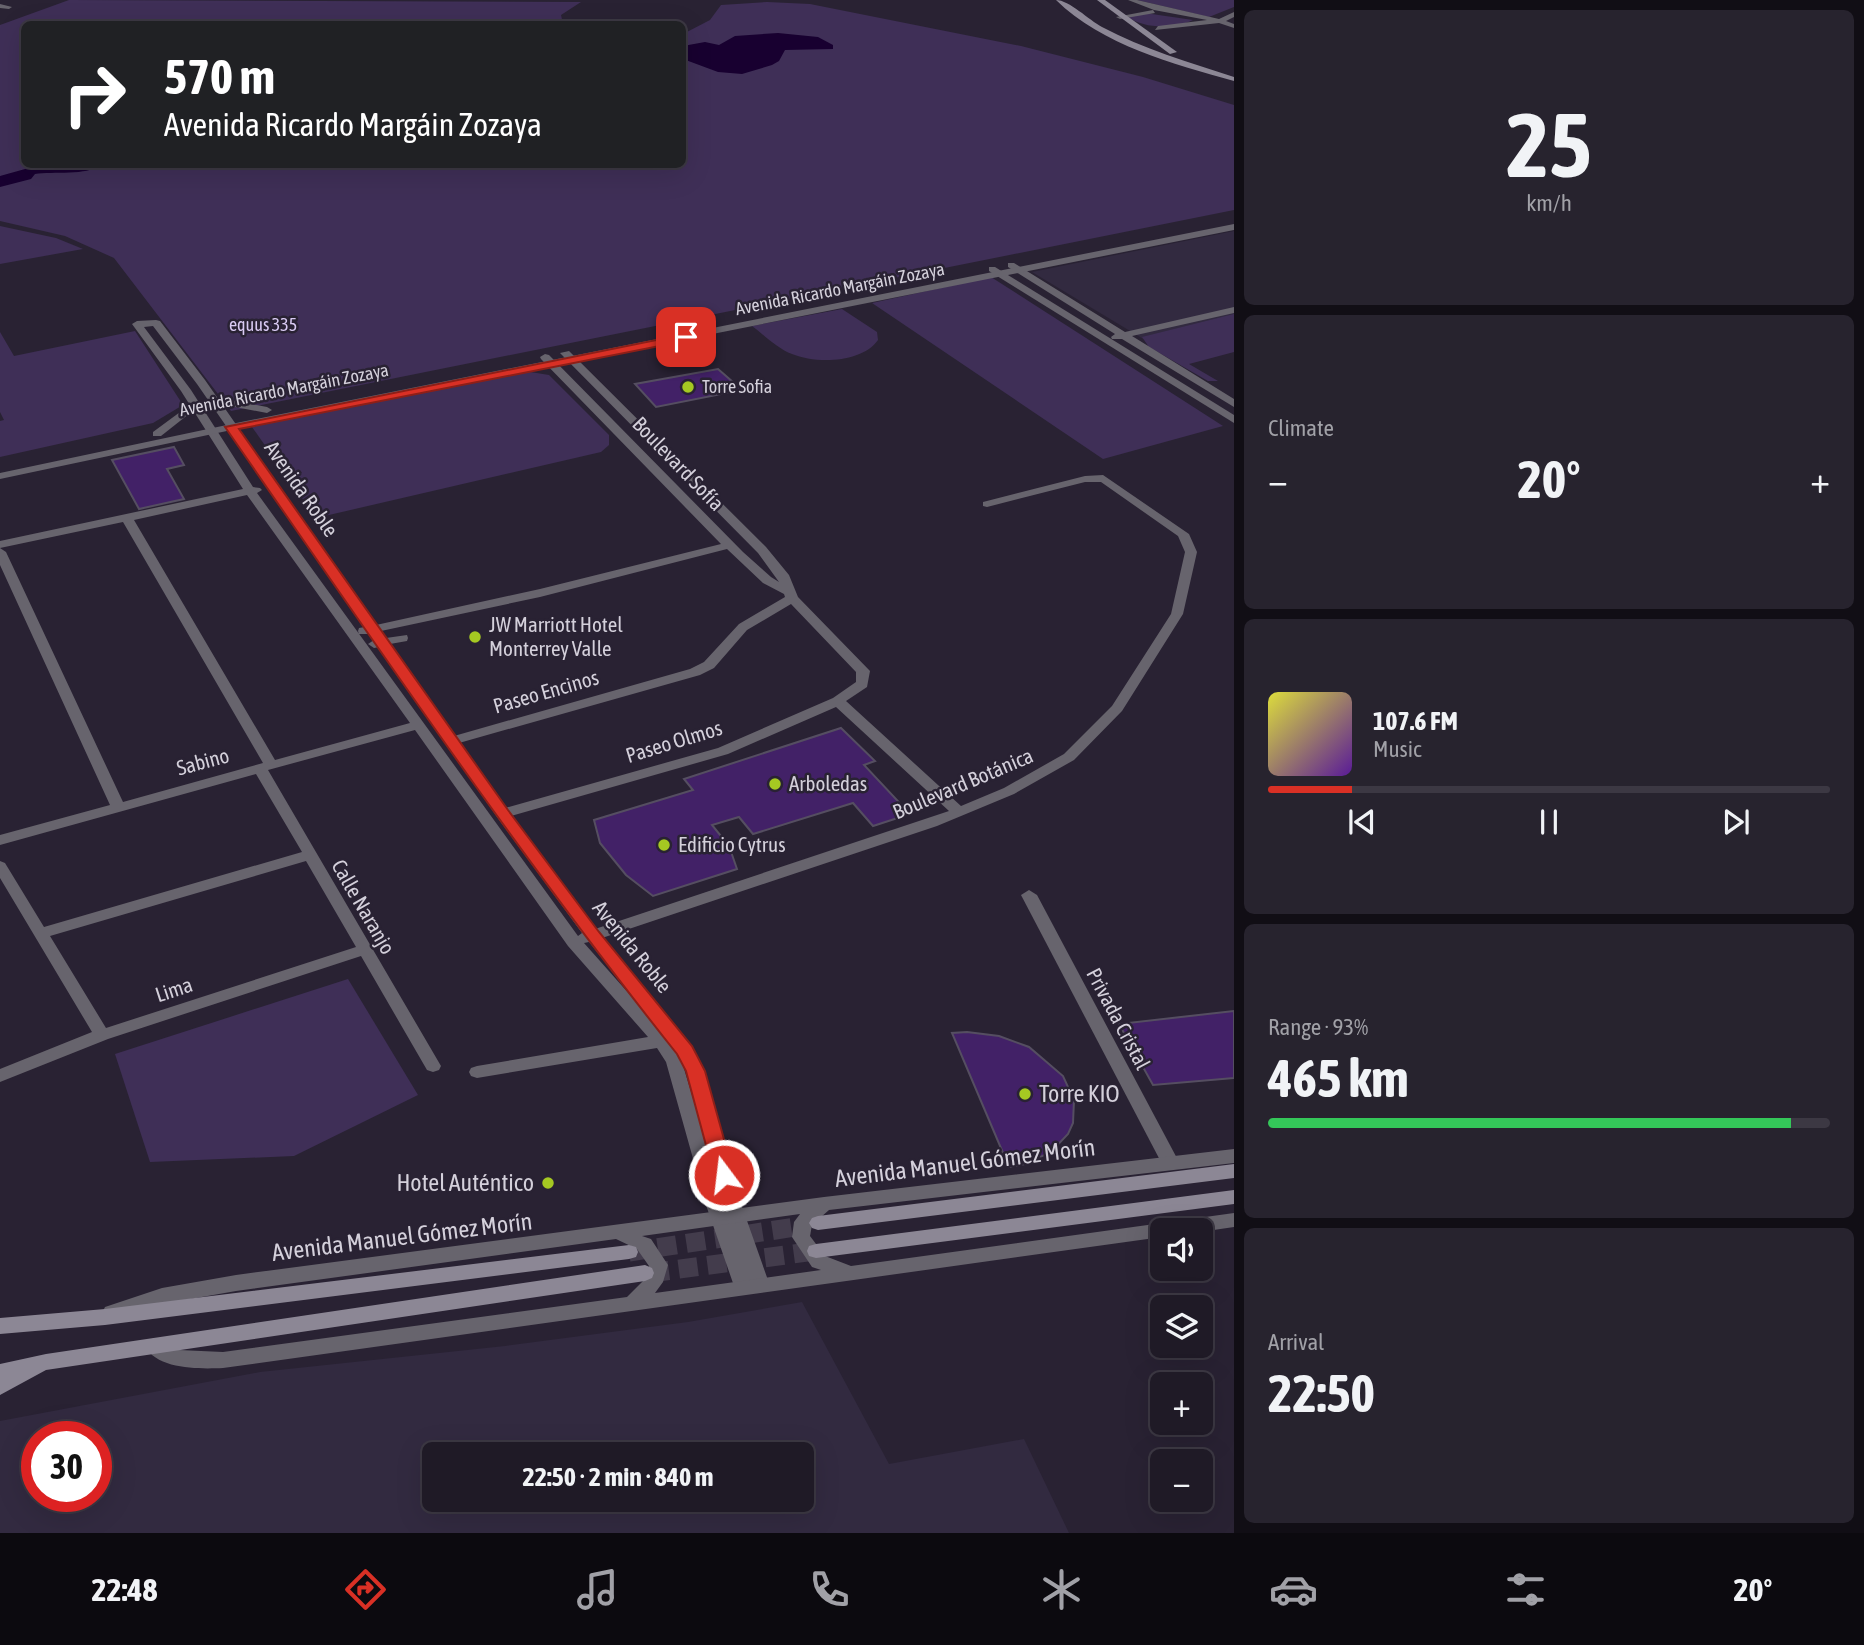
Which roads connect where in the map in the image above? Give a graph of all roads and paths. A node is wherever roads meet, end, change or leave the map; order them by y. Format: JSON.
{"nodes":[{"id":1,"x":1059,"y":0,"type":"edge"},
{"id":2,"x":1100,"y":0,"type":"edge"},
{"id":3,"x":1135,"y":2,"type":"edge"},
{"id":4,"x":1110,"y":8,"type":"junction"},
{"id":5,"x":1126,"y":9,"type":"junction"},
{"id":6,"x":1162,"y":11,"type":"junction"},
{"id":7,"x":1138,"y":13,"type":"junction"},
{"id":8,"x":1234,"y":15,"type":"edge"},
{"id":9,"x":1081,"y":17,"type":"junction"},
{"id":10,"x":1113,"y":19,"type":"junction"},
{"id":11,"x":1220,"y":20,"type":"junction"},
{"id":12,"x":1234,"y":26,"type":"edge"},
{"id":13,"x":1158,"y":28,"type":"dead end"},
{"id":14,"x":1234,"y":76,"type":"edge"},
{"id":15,"x":1234,"y":221,"type":"edge"},
{"id":16,"x":1234,"y":227,"type":"edge"},
{"id":17,"x":1016,"y":268,"type":"junction"},
{"id":18,"x":996,"y":272,"type":"junction"},
{"id":19,"x":1234,"y":310,"type":"edge"},
{"id":20,"x":1120,"y":335,"type":"junction"},
{"id":21,"x":1104,"y":340,"type":"junction"},
{"id":22,"x":179,"y":354,"type":"junction"},
{"id":23,"x":569,"y":357,"type":"junction"},
{"id":24,"x":161,"y":358,"type":"junction"},
{"id":25,"x":549,"y":361,"type":"junction"},
{"id":26,"x":213,"y":400,"type":"junction"},
{"id":27,"x":195,"y":404,"type":"junction"},
{"id":28,"x":1234,"y":404,"type":"edge"},
{"id":29,"x":267,"y":410,"type":"junction"},
{"id":30,"x":1234,"y":419,"type":"edge"},
{"id":31,"x":228,"y":423,"type":"junction"},
{"id":32,"x":209,"y":427,"type":"junction"},
{"id":33,"x":157,"y":434,"type":"junction"},
{"id":34,"x":0,"y":467,"type":"edge"},
{"id":35,"x":0,"y":476,"type":"edge"},
{"id":36,"x":271,"y":487,"type":"junction"},
{"id":37,"x":250,"y":491,"type":"junction"},
{"id":38,"x":987,"y":504,"type":"dead end"},
{"id":39,"x":127,"y":518,"type":"junction"},
{"id":40,"x":0,"y":545,"type":"edge"},
{"id":41,"x":730,"y":545,"type":"junction"},
{"id":42,"x":0,"y":552,"type":"edge"},
{"id":43,"x":790,"y":595,"type":"junction"},
{"id":44,"x":372,"y":629,"type":"junction"},
{"id":45,"x":353,"y":634,"type":"junction"},
{"id":46,"x":402,"y":638,"type":"dead end"},
{"id":47,"x":382,"y":643,"type":"junction"},
{"id":48,"x":363,"y":647,"type":"junction"},
{"id":49,"x":845,"y":697,"type":"junction"},
{"id":50,"x":417,"y":725,"type":"junction"},
{"id":51,"x":451,"y":741,"type":"junction"},
{"id":52,"x":266,"y":767,"type":"junction"},
{"id":53,"x":118,"y":807,"type":"junction"},
{"id":54,"x":959,"y":812,"type":"junction"},
{"id":55,"x":502,"y":814,"type":"junction"},
{"id":56,"x":0,"y":840,"type":"edge"},
{"id":57,"x":309,"y":855,"type":"junction"},
{"id":58,"x":0,"y":866,"type":"edge"},
{"id":59,"x":1029,"y":895,"type":"dead end"},
{"id":60,"x":41,"y":933,"type":"junction"},
{"id":61,"x":592,"y":936,"type":"junction"},
{"id":62,"x":574,"y":942,"type":"junction"},
{"id":63,"x":363,"y":950,"type":"junction"},
{"id":64,"x":102,"y":1035,"type":"junction"},
{"id":65,"x":660,"y":1041,"type":"junction"},
{"id":66,"x":433,"y":1066,"type":"dead end"},
{"id":67,"x":477,"y":1072,"type":"dead end"},
{"id":68,"x":0,"y":1076,"type":"edge"},
{"id":69,"x":1234,"y":1156,"type":"edge"},
{"id":70,"x":1170,"y":1162,"type":"junction"},
{"id":71,"x":1234,"y":1171,"type":"edge"},
{"id":72,"x":1234,"y":1197,"type":"edge"},
{"id":73,"x":824,"y":1204,"type":"junction"},
{"id":74,"x":729,"y":1218,"type":"junction"},
{"id":75,"x":1234,"y":1220,"type":"edge"},
{"id":76,"x":818,"y":1223,"type":"tunnel mouth"},
{"id":77,"x":616,"y":1234,"type":"junction"},
{"id":78,"x":816,"y":1251,"type":"tunnel mouth"},
{"id":79,"x":629,"y":1252,"type":"tunnel mouth"},
{"id":80,"x":850,"y":1271,"type":"junction"},
{"id":81,"x":645,"y":1273,"type":"tunnel mouth"},
{"id":82,"x":752,"y":1284,"type":"junction"},
{"id":83,"x":633,"y":1303,"type":"junction"},
{"id":84,"x":104,"y":1317,"type":"junction"},
{"id":85,"x":6,"y":1324,"type":"edge"},
{"id":86,"x":155,"y":1346,"type":"junction"},
{"id":87,"x":46,"y":1362,"type":"junction"},
{"id":88,"x":0,"y":1371,"type":"edge"},
{"id":89,"x":0,"y":1387,"type":"edge"}],
"edges":[{"from":1,"to":9,"type":"main road"},
{"from":2,"to":4,"type":"main road"},
{"from":3,"to":5,"type":"street"},
{"from":3,"to":6,"type":"street"},
{"from":4,"to":5,"type":"street"},
{"from":4,"to":10,"type":"main road"},
{"from":5,"to":7,"type":"street"},
{"from":6,"to":7,"type":"street"},
{"from":6,"to":11,"type":"street"},
{"from":7,"to":10,"type":"street"},
{"from":8,"to":11,"type":"street"},
{"from":9,"to":10,"type":"main road"},
{"from":9,"to":14,"type":"main road"},
{"from":10,"to":14,"type":"main road"},
{"from":11,"to":12,"type":"street"},
{"from":11,"to":13,"type":"street"},
{"from":15,"to":17,"type":"street","name":"Avenida Ricardo Margáin Zozaya"},
{"from":16,"to":17,"type":"street","name":"Avenida Ricardo Margáin Zozaya"},
{"from":17,"to":18,"type":"street","name":"Avenida Ricardo Margáin Zozaya"},
{"from":17,"to":20,"type":"street"},
{"from":18,"to":21,"type":"street"},
{"from":18,"to":23,"type":"street","name":"Avenida Ricardo Margáin Zozaya"},
{"from":19,"to":20,"type":"street"},
{"from":20,"to":21,"type":"street"},
{"from":20,"to":28,"type":"street"},
{"from":21,"to":30,"type":"street"},
{"from":22,"to":24,"type":"street"},
{"from":22,"to":24,"type":"street","name":"Avenida Roble"},
{"from":22,"to":26,"type":"street","name":"Avenida Roble"},
{"from":23,"to":25,"type":"street","name":"Avenida Ricardo Margáin Zozaya"},
{"from":23,"to":43,"type":"street","name":"Boulevard Sofía"},
{"from":24,"to":27,"type":"street","name":"Avenida Roble"},
{"from":25,"to":29,"type":"street","name":"Avenida Ricardo Margáin Zozaya"},
{"from":25,"to":31,"type":"street","name":"Avenida Ricardo Margáin Zozaya"},
{"from":25,"to":41,"type":"street","name":"Boulevard Sofía"},
{"from":26,"to":29,"type":"street"},
{"from":26,"to":31,"type":"street","name":"Avenida Roble"},
{"from":27,"to":32,"type":"street","name":"Avenida Roble"},
{"from":27,"to":33,"type":"street"},
{"from":29,"to":31,"type":"street","name":"Avenida Ricardo Margáin Zozaya"},
{"from":31,"to":32,"type":"street","name":"Avenida Ricardo Margáin Zozaya"},
{"from":31,"to":36,"type":"street","name":"Avenida Roble"},
{"from":32,"to":33,"type":"street","name":"Avenida Ricardo Margáin Zozaya"},
{"from":32,"to":35,"type":"street","name":"Avenida Ricardo Margáin Zozaya"},
{"from":32,"to":37,"type":"street","name":"Avenida Roble"},
{"from":33,"to":34,"type":"street","name":"Avenida Ricardo Margáin Zozaya"},
{"from":36,"to":37,"type":"street"},
{"from":36,"to":44,"type":"street","name":"Avenida Roble"},
{"from":37,"to":39,"type":"street"},
{"from":37,"to":45,"type":"street","name":"Avenida Roble"},
{"from":38,"to":54,"type":"street","name":"Boulevard Botánica"},
{"from":39,"to":40,"type":"street"},
{"from":39,"to":52,"type":"street","name":"Calle Naranjo"},
{"from":41,"to":43,"type":"street","name":"Boulevard Sofía"},
{"from":41,"to":44,"type":"street"},
{"from":42,"to":53,"type":"street"},
{"from":43,"to":49,"type":"street","name":"Boulevard Sofía"},
{"from":43,"to":51,"type":"street","name":"Paseo Encinos"},
{"from":44,"to":45,"type":"street"},
{"from":44,"to":47,"type":"street","name":"Avenida Roble"},
{"from":45,"to":48,"type":"street","name":"Avenida Roble"},
{"from":46,"to":47,"type":"street"},
{"from":47,"to":48,"type":"street"},
{"from":47,"to":51,"type":"street","name":"Avenida Roble"},
{"from":48,"to":50,"type":"street","name":"Avenida Roble"},
{"from":49,"to":54,"type":"street"},
{"from":49,"to":55,"type":"street","name":"Paseo Olmos"},
{"from":50,"to":52,"type":"street","name":"Sabino"},
{"from":50,"to":62,"type":"street","name":"Avenida Roble"},
{"from":51,"to":55,"type":"street","name":"Avenida Roble"},
{"from":52,"to":53,"type":"street","name":"Sabino"},
{"from":52,"to":57,"type":"street","name":"Calle Naranjo"},
{"from":53,"to":56,"type":"street","name":"Sabino"},
{"from":54,"to":61,"type":"street","name":"Boulevard Botánica"},
{"from":55,"to":61,"type":"street","name":"Avenida Roble"},
{"from":57,"to":60,"type":"street"},
{"from":57,"to":63,"type":"street","name":"Calle Naranjo"},
{"from":58,"to":60,"type":"street"},
{"from":59,"to":70,"type":"street","name":"Privada Cristal"},
{"from":60,"to":64,"type":"street"},
{"from":61,"to":62,"type":"street","name":"Boulevard Botánica"},
{"from":61,"to":74,"type":"street","name":"Avenida Roble"},
{"from":62,"to":65,"type":"street","name":"Avenida Roble"},
{"from":63,"to":64,"type":"street","name":"Lima"},
{"from":63,"to":66,"type":"street","name":"Calle Naranjo"},
{"from":64,"to":68,"type":"street","name":"Lima"},
{"from":65,"to":67,"type":"street"},
{"from":65,"to":74,"type":"street","name":"Avenida Roble"},
{"from":69,"to":70,"type":"street","name":"Avenida Manuel Gómez Morín"},
{"from":70,"to":73,"type":"street","name":"Avenida Manuel Gómez Morín"},
{"from":71,"to":76,"type":"main road","name":"Avenida Manuel Gómez Morín"},
{"from":72,"to":78,"type":"main road"},
{"from":73,"to":74,"type":"street","name":"Avenida Manuel Gómez Morín"},
{"from":73,"to":80,"type":"street"},
{"from":74,"to":77,"type":"street","name":"Avenida Manuel Gómez Morín"},
{"from":74,"to":82,"type":"street","name":"Avenida Roble"},
{"from":75,"to":80,"type":"street"},
{"from":77,"to":83,"type":"street"},
{"from":77,"to":84,"type":"street","name":"Avenida Manuel Gómez Morín"},
{"from":79,"to":84,"type":"main road","name":"Avenida Manuel Gómez Morín"},
{"from":80,"to":82,"type":"street"},
{"from":81,"to":86,"type":"main road"},
{"from":82,"to":83,"type":"street"},
{"from":83,"to":86,"type":"street"},
{"from":84,"to":85,"type":"main road"},
{"from":86,"to":87,"type":"main road"},
{"from":87,"to":88,"type":"main road"},
{"from":87,"to":89,"type":"main road"}]}
